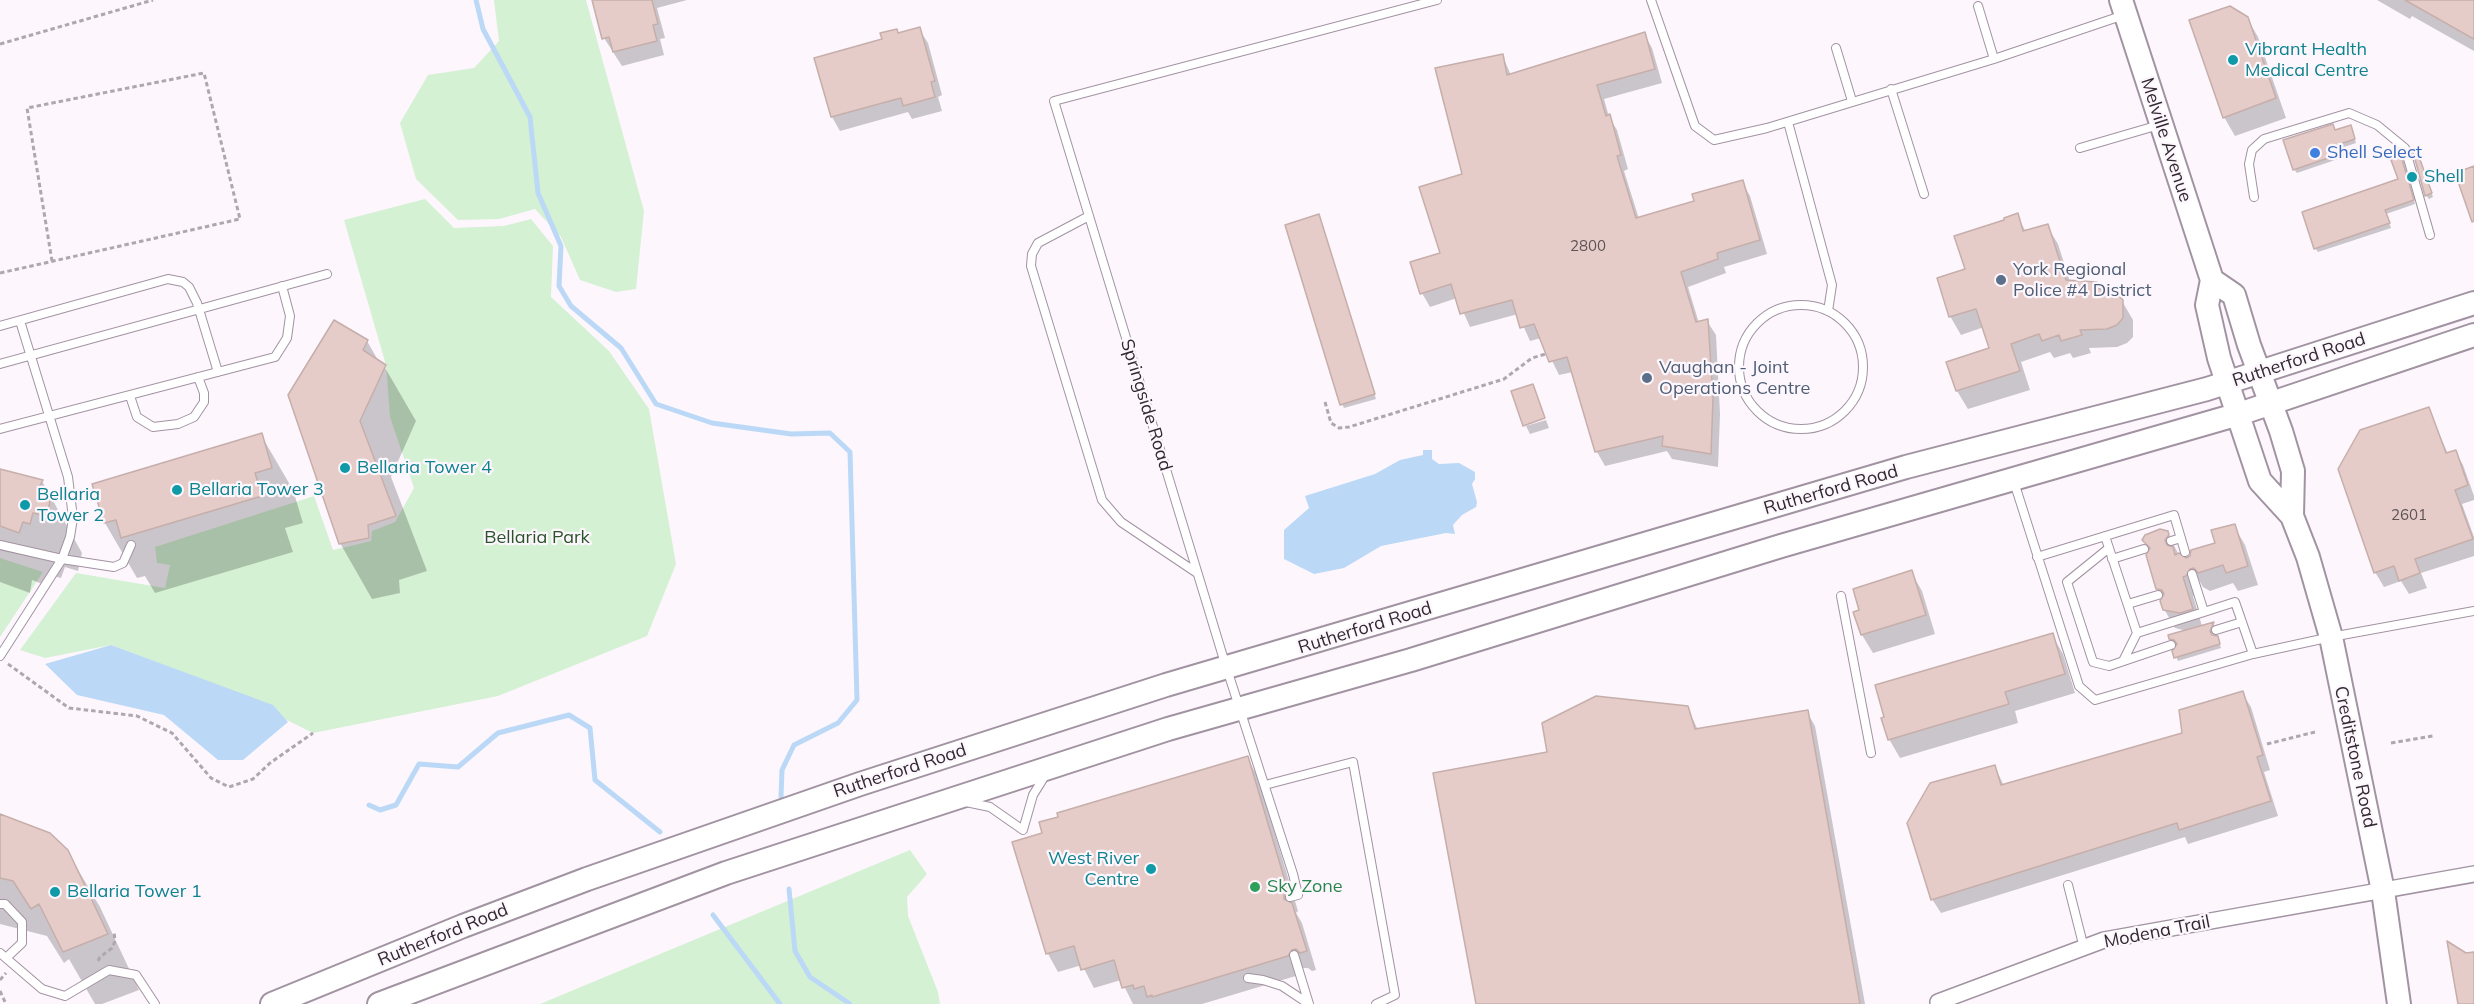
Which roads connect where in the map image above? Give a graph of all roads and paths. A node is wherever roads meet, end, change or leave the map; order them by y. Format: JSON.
{"nodes":[{"id":1,"x":153,"y":0,"type":"edge"},
{"id":2,"x":1437,"y":0,"type":"edge"},
{"id":3,"x":1652,"y":0,"type":"edge"},
{"id":4,"x":1977,"y":6,"type":"dead end"},
{"id":5,"x":2123,"y":7,"type":"edge"},
{"id":6,"x":0,"y":44,"type":"edge"},
{"id":7,"x":1836,"y":48,"type":"dead end"},
{"id":8,"x":1994,"y":59,"type":"junction"},
{"id":9,"x":1891,"y":89,"type":"junction"},
{"id":10,"x":1852,"y":101,"type":"junction"},
{"id":11,"x":1788,"y":122,"type":"junction"},
{"id":12,"x":2161,"y":124,"type":"junction"},
{"id":13,"x":2080,"y":148,"type":"dead end"},
{"id":14,"x":1924,"y":194,"type":"dead end"},
{"id":15,"x":2254,"y":197,"type":"dead end"},
{"id":16,"x":1089,"y":216,"type":"junction"},
{"id":17,"x":2430,"y":235,"type":"dead end"},
{"id":18,"x":52,"y":261,"type":"junction"},
{"id":19,"x":0,"y":273,"type":"edge"},
{"id":20,"x":327,"y":274,"type":"dead end"},
{"id":21,"x":2212,"y":280,"type":"junction"},
{"id":22,"x":282,"y":286,"type":"junction"},
{"id":23,"x":2474,"y":303,"type":"edge"},
{"id":24,"x":199,"y":309,"type":"junction"},
{"id":25,"x":1828,"y":311,"type":"junction"},
{"id":26,"x":20,"y":321,"type":"junction"},
{"id":27,"x":0,"y":326,"type":"edge"},
{"id":28,"x":2474,"y":335,"type":"edge"},
{"id":29,"x":1546,"y":354,"type":"dead end"},
{"id":30,"x":32,"y":356,"type":"junction"},
{"id":31,"x":0,"y":364,"type":"edge"},
{"id":32,"x":218,"y":372,"type":"junction"},
{"id":33,"x":2261,"y":373,"type":"junction"},
{"id":34,"x":198,"y":377,"type":"junction"},
{"id":35,"x":2227,"y":383,"type":"junction"},
{"id":36,"x":130,"y":396,"type":"junction"},
{"id":37,"x":1325,"y":402,"type":"dead end"},
{"id":38,"x":2272,"y":402,"type":"junction"},
{"id":39,"x":2239,"y":414,"type":"junction"},
{"id":40,"x":51,"y":416,"type":"junction"},
{"id":41,"x":0,"y":429,"type":"edge"},
{"id":42,"x":2014,"y":481,"type":"junction"},
{"id":43,"x":2292,"y":516,"type":"junction"},
{"id":44,"x":2105,"y":536,"type":"junction"},
{"id":45,"x":2181,"y":538,"type":"junction"},
{"id":46,"x":2171,"y":541,"type":"dead end"},
{"id":47,"x":0,"y":545,"type":"edge"},
{"id":48,"x":131,"y":545,"type":"dead end"},
{"id":49,"x":2109,"y":548,"type":"junction"},
{"id":50,"x":2145,"y":549,"type":"dead end"},
{"id":51,"x":2186,"y":552,"type":"dead end"},
{"id":52,"x":2037,"y":557,"type":"junction"},
{"id":53,"x":2112,"y":559,"type":"junction"},
{"id":54,"x":62,"y":560,"type":"junction"},
{"id":55,"x":1197,"y":573,"type":"junction"},
{"id":56,"x":2192,"y":574,"type":"dead end"},
{"id":57,"x":2158,"y":595,"type":"dead end"},
{"id":58,"x":1841,"y":596,"type":"dead end"},
{"id":59,"x":2128,"y":604,"type":"junction"},
{"id":60,"x":2474,"y":611,"type":"edge"},
{"id":61,"x":2204,"y":612,"type":"junction"},
{"id":62,"x":2242,"y":622,"type":"junction"},
{"id":63,"x":2216,"y":630,"type":"dead end"},
{"id":64,"x":2138,"y":633,"type":"junction"},
{"id":65,"x":2331,"y":637,"type":"junction"},
{"id":66,"x":2171,"y":645,"type":"dead end"},
{"id":67,"x":2253,"y":654,"type":"junction"},
{"id":68,"x":0,"y":657,"type":"edge"},
{"id":69,"x":2123,"y":661,"type":"junction"},
{"id":70,"x":1227,"y":668,"type":"junction"},
{"id":71,"x":1239,"y":708,"type":"junction"},
{"id":72,"x":2315,"y":732,"type":"dead end"},
{"id":73,"x":314,"y":733,"type":"dead end"},
{"id":74,"x":2433,"y":736,"type":"dead end"},
{"id":75,"x":2391,"y":743,"type":"dead end"},
{"id":76,"x":2267,"y":744,"type":"dead end"},
{"id":77,"x":1871,"y":753,"type":"dead end"},
{"id":78,"x":1051,"y":767,"type":"junction"},
{"id":79,"x":1265,"y":785,"type":"junction"},
{"id":80,"x":956,"y":799,"type":"junction"},
{"id":81,"x":2474,"y":874,"type":"edge"},
{"id":82,"x":2068,"y":885,"type":"dead end"},
{"id":83,"x":2383,"y":891,"type":"junction"},
{"id":84,"x":1290,"y":897,"type":"dead end"},
{"id":85,"x":0,"y":904,"type":"edge"},
{"id":86,"x":114,"y":931,"type":"dead end"},
{"id":87,"x":2084,"y":948,"type":"junction"},
{"id":88,"x":1294,"y":955,"type":"dead end"},
{"id":89,"x":3,"y":956,"type":"edge"},
{"id":90,"x":1248,"y":978,"type":"dead end"},
{"id":91,"x":93,"y":979,"type":"junction"},
{"id":92,"x":0,"y":991,"type":"edge"},
{"id":93,"x":1938,"y":1002,"type":"dead end"},
{"id":94,"x":6,"y":1004,"type":"edge"},
{"id":95,"x":155,"y":1004,"type":"edge"},
{"id":96,"x":272,"y":1004,"type":"edge"},
{"id":97,"x":378,"y":1004,"type":"edge"},
{"id":98,"x":1309,"y":1004,"type":"edge"},
{"id":99,"x":1376,"y":1004,"type":"edge"},
{"id":100,"x":2399,"y":1004,"type":"edge"}],
"edges":[{"from":1,"to":6,"type":"path"},
{"from":2,"to":16,"type":"lane","name":"Springside Road"},
{"from":3,"to":11,"type":"lane"},
{"from":4,"to":8,"type":"lane"},
{"from":5,"to":8,"type":"lane"},
{"from":5,"to":12,"type":"main road","name":"Melville Avenue"},
{"from":7,"to":10,"type":"lane"},
{"from":8,"to":9,"type":"lane"},
{"from":9,"to":10,"type":"lane"},
{"from":9,"to":14,"type":"lane"},
{"from":10,"to":11,"type":"lane"},
{"from":11,"to":25,"type":"lane"},
{"from":12,"to":13,"type":"lane"},
{"from":12,"to":21,"type":"main road","name":"Melville Avenue"},
{"from":15,"to":17,"type":"lane"},
{"from":16,"to":55,"type":"lane","name":"Springside Road"},
{"from":16,"to":55,"type":"lane"},
{"from":18,"to":18,"type":"path"},
{"from":18,"to":19,"type":"path"},
{"from":20,"to":22,"type":"lane"},
{"from":21,"to":33,"type":"main road"},
{"from":21,"to":35,"type":"main road","name":"Melville Avenue"},
{"from":22,"to":24,"type":"lane"},
{"from":22,"to":32,"type":"lane"},
{"from":23,"to":33,"type":"main road","name":"Rutherford Road"},
{"from":24,"to":26,"type":"lane"},
{"from":24,"to":30,"type":"lane"},
{"from":24,"to":32,"type":"lane"},
{"from":25,"to":25,"type":"lane"},
{"from":26,"to":27,"type":"lane"},
{"from":26,"to":30,"type":"lane"},
{"from":28,"to":38,"type":"main road","name":"Rutherford Road"},
{"from":29,"to":37,"type":"path"},
{"from":30,"to":31,"type":"lane"},
{"from":30,"to":40,"type":"lane"},
{"from":32,"to":34,"type":"lane"},
{"from":33,"to":35,"type":"main road","name":"Rutherford Road"},
{"from":33,"to":38,"type":"main road","name":"Creditstone Road"},
{"from":34,"to":36,"type":"lane"},
{"from":34,"to":36,"type":"lane"},
{"from":35,"to":39,"type":"main road","name":"Melville Avenue"},
{"from":35,"to":70,"type":"main road","name":"Rutherford Road"},
{"from":36,"to":40,"type":"lane"},
{"from":38,"to":39,"type":"main road","name":"Rutherford Road"},
{"from":38,"to":43,"type":"main road","name":"Creditstone Road"},
{"from":39,"to":42,"type":"main road","name":"Rutherford Road"},
{"from":39,"to":43,"type":"main road","name":"Creditstone Road"},
{"from":40,"to":41,"type":"lane"},
{"from":40,"to":54,"type":"lane"},
{"from":42,"to":52,"type":"lane"},
{"from":42,"to":71,"type":"main road","name":"Rutherford Road"},
{"from":43,"to":65,"type":"main road","name":"Creditstone Road"},
{"from":44,"to":45,"type":"lane"},
{"from":44,"to":49,"type":"lane"},
{"from":44,"to":52,"type":"lane"},
{"from":45,"to":46,"type":"lane"},
{"from":45,"to":51,"type":"lane"},
{"from":47,"to":54,"type":"lane"},
{"from":48,"to":54,"type":"lane"},
{"from":49,"to":53,"type":"lane"},
{"from":49,"to":69,"type":"lane"},
{"from":50,"to":53,"type":"lane"},
{"from":52,"to":67,"type":"lane"},
{"from":53,"to":59,"type":"lane"},
{"from":54,"to":68,"type":"lane"},
{"from":55,"to":70,"type":"lane","name":"Springside Road"},
{"from":56,"to":61,"type":"lane"},
{"from":57,"to":59,"type":"lane"},
{"from":58,"to":77,"type":"lane"},
{"from":59,"to":64,"type":"lane"},
{"from":60,"to":65,"type":"lane"},
{"from":61,"to":62,"type":"lane"},
{"from":61,"to":64,"type":"lane"},
{"from":62,"to":63,"type":"lane"},
{"from":62,"to":67,"type":"lane"},
{"from":64,"to":69,"type":"lane"},
{"from":65,"to":67,"type":"lane"},
{"from":65,"to":83,"type":"main road","name":"Creditstone Road"},
{"from":66,"to":69,"type":"lane"},
{"from":68,"to":73,"type":"path"},
{"from":70,"to":71,"type":"lane","name":"Springside Road"},
{"from":70,"to":96,"type":"main road","name":"Rutherford Road"},
{"from":71,"to":78,"type":"main road","name":"Rutherford Road"},
{"from":71,"to":79,"type":"lane","name":"Springside Road"},
{"from":72,"to":76,"type":"path"},
{"from":74,"to":75,"type":"path"},
{"from":78,"to":80,"type":"main road","name":"Rutherford Road"},
{"from":78,"to":80,"type":"lane"},
{"from":79,"to":84,"type":"lane","name":"Springside Road"},
{"from":79,"to":99,"type":"lane"},
{"from":80,"to":97,"type":"main road","name":"Rutherford Road"},
{"from":81,"to":83,"type":"street","name":"Modena Trail"},
{"from":82,"to":87,"type":"lane"},
{"from":83,"to":87,"type":"street","name":"Modena Trail"},
{"from":83,"to":100,"type":"main road","name":"Creditstone Road"},
{"from":85,"to":89,"type":"lane"},
{"from":86,"to":91,"type":"path"},
{"from":87,"to":93,"type":"street","name":"Modena Trail"},
{"from":88,"to":98,"type":"lane"},
{"from":89,"to":91,"type":"lane"},
{"from":90,"to":98,"type":"lane"},
{"from":91,"to":95,"type":"lane"},
{"from":92,"to":94,"type":"path"}]}
